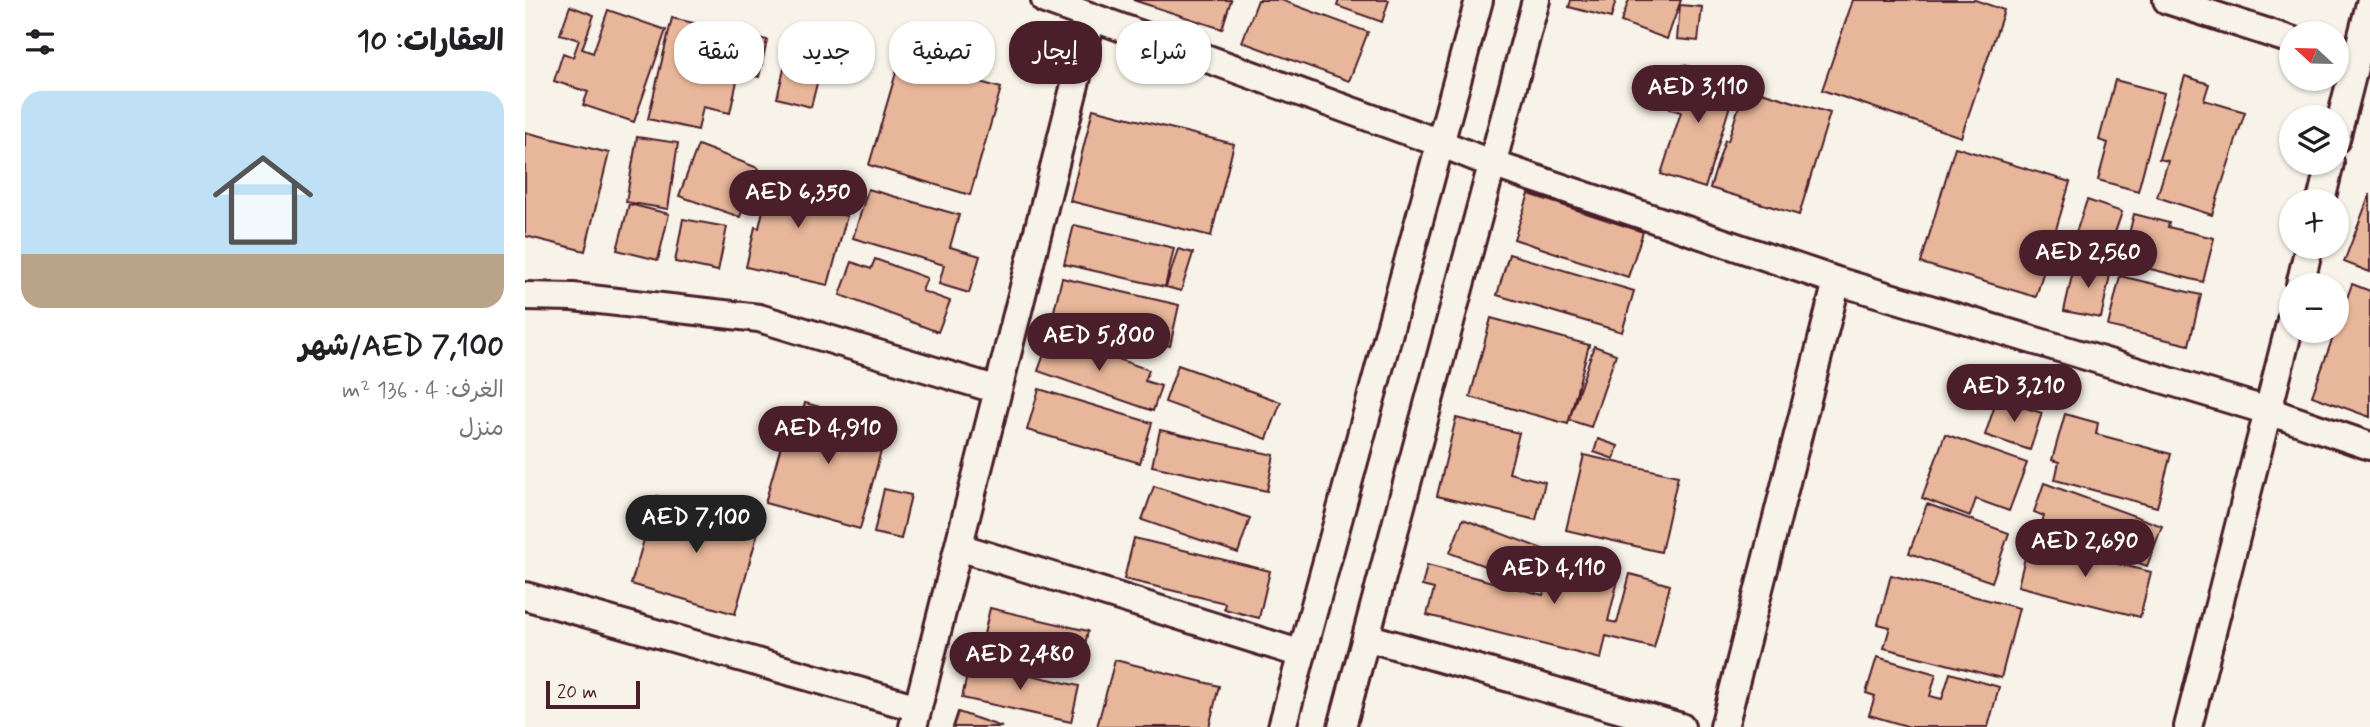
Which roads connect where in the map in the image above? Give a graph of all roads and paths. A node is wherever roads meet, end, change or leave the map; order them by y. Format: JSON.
{"nodes":[{"id":1,"x":1045,"y":0,"type":"edge"},
{"id":2,"x":1479,"y":0,"type":"edge"},
{"id":3,"x":1536,"y":0,"type":"edge"},
{"id":4,"x":2167,"y":0,"type":"edge"},
{"id":5,"x":2370,"y":1,"type":"edge"},
{"id":6,"x":1092,"y":17,"type":"junction"},
{"id":7,"x":2279,"y":36,"type":"edge"},
{"id":8,"x":2354,"y":60,"type":"edge"},
{"id":9,"x":2344,"y":105,"type":"edge"},
{"id":10,"x":1440,"y":143,"type":"junction"},
{"id":11,"x":1492,"y":164,"type":"junction"},
{"id":12,"x":1837,"y":281,"type":"junction"},
{"id":13,"x":525,"y":296,"type":"edge"},
{"id":14,"x":2285,"y":343,"type":"edge"},
{"id":15,"x":998,"y":390,"type":"junction"},
{"id":16,"x":2268,"y":411,"type":"junction"},
{"id":17,"x":2370,"y":446,"type":"edge"},
{"id":18,"x":959,"y":547,"type":"junction"},
{"id":19,"x":525,"y":596,"type":"edge"},
{"id":20,"x":1366,"y":637,"type":"junction"},
{"id":21,"x":1302,"y":654,"type":"junction"},
{"id":22,"x":915,"y":718,"type":"edge"},
{"id":23,"x":1282,"y":727,"type":"edge"},
{"id":24,"x":1342,"y":727,"type":"edge"},
{"id":25,"x":1681,"y":727,"type":"edge"},
{"id":26,"x":1724,"y":727,"type":"edge"},
{"id":27,"x":2188,"y":727,"type":"edge"}],
"edges":[{"from":1,"to":6,"type":"street"},
{"from":2,"to":10,"type":"street"},
{"from":3,"to":11,"type":"street"},
{"from":4,"to":7,"type":"street"},
{"from":5,"to":8,"type":"street"},
{"from":6,"to":10,"type":"street"},
{"from":6,"to":15,"type":"street"},
{"from":8,"to":9,"type":"street"},
{"from":10,"to":11,"type":"street"},
{"from":10,"to":21,"type":"street"},
{"from":11,"to":12,"type":"street"},
{"from":11,"to":20,"type":"street"},
{"from":12,"to":16,"type":"street"},
{"from":12,"to":26,"type":"street"},
{"from":13,"to":15,"type":"street"},
{"from":14,"to":16,"type":"street"},
{"from":15,"to":18,"type":"street"},
{"from":16,"to":17,"type":"street"},
{"from":16,"to":27,"type":"street"},
{"from":18,"to":21,"type":"street"},
{"from":18,"to":22,"type":"street"},
{"from":19,"to":22,"type":"street"},
{"from":20,"to":24,"type":"street"},
{"from":20,"to":25,"type":"street"},
{"from":21,"to":23,"type":"street"}]}
